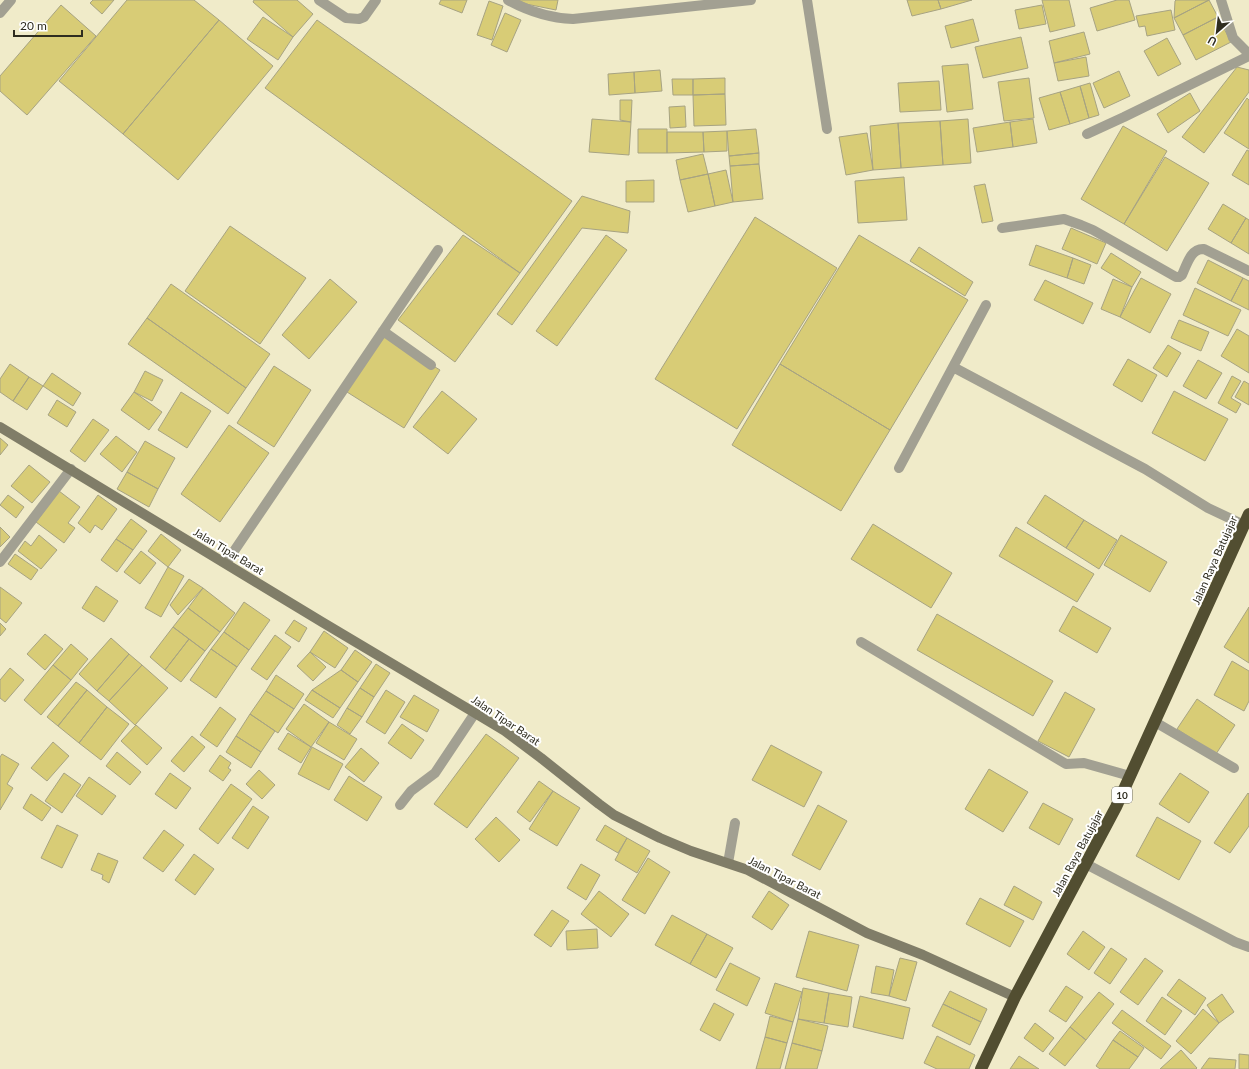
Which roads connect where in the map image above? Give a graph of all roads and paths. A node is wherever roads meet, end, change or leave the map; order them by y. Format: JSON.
{"nodes":[{"id":1,"x":11,"y":0,"type":"edge"},
{"id":2,"x":319,"y":0,"type":"edge"},
{"id":3,"x":376,"y":0,"type":"edge"},
{"id":4,"x":508,"y":0,"type":"edge"},
{"id":5,"x":751,"y":0,"type":"edge"},
{"id":6,"x":808,"y":0,"type":"edge"},
{"id":7,"x":1221,"y":0,"type":"edge"},
{"id":8,"x":0,"y":13,"type":"edge"},
{"id":9,"x":1249,"y":55,"type":"edge"},
{"id":10,"x":827,"y":129,"type":"dead end"},
{"id":11,"x":1087,"y":134,"type":"dead end"},
{"id":12,"x":1002,"y":228,"type":"dead end"},
{"id":13,"x":438,"y":250,"type":"dead end"},
{"id":14,"x":1249,"y":271,"type":"edge"},
{"id":15,"x":986,"y":305,"type":"dead end"},
{"id":16,"x":383,"y":331,"type":"junction"},
{"id":17,"x":431,"y":365,"type":"dead end"},
{"id":18,"x":953,"y":367,"type":"junction"},
{"id":19,"x":0,"y":427,"type":"edge"},
{"id":20,"x":899,"y":468,"type":"dead end"},
{"id":21,"x":71,"y":469,"type":"junction"},
{"id":22,"x":1247,"y":520,"type":"edge"},
{"id":23,"x":0,"y":562,"type":"edge"},
{"id":24,"x":226,"y":563,"type":"junction"},
{"id":25,"x":861,"y":642,"type":"dead end"},
{"id":26,"x":475,"y":713,"type":"junction"},
{"id":27,"x":1155,"y":722,"type":"junction"},
{"id":28,"x":1234,"y":768,"type":"dead end"},
{"id":29,"x":1130,"y":776,"type":"junction"},
{"id":30,"x":400,"y":805,"type":"dead end"},
{"id":31,"x":735,"y":823,"type":"dead end"},
{"id":32,"x":728,"y":863,"type":"junction"},
{"id":33,"x":1086,"y":864,"type":"junction"},
{"id":34,"x":1249,"y":947,"type":"edge"},
{"id":35,"x":1015,"y":997,"type":"junction"},
{"id":36,"x":980,"y":1069,"type":"edge"}],
"edges":[{"from":1,"to":8,"type":"street"},
{"from":2,"to":3,"type":"street"},
{"from":4,"to":5,"type":"street"},
{"from":6,"to":10,"type":"street"},
{"from":7,"to":9,"type":"street"},
{"from":9,"to":11,"type":"street"},
{"from":12,"to":14,"type":"street"},
{"from":13,"to":16,"type":"street"},
{"from":15,"to":18,"type":"street"},
{"from":16,"to":17,"type":"street"},
{"from":16,"to":24,"type":"street"},
{"from":18,"to":20,"type":"street"},
{"from":18,"to":22,"type":"street"},
{"from":19,"to":21,"type":"street","name":"Jalan Tipar Barat"},
{"from":21,"to":23,"type":"street"},
{"from":21,"to":24,"type":"street","name":"Jalan Tipar Barat"},
{"from":22,"to":27,"type":"highway","name":"Jalan Raya Batujajar","number":"10"},
{"from":24,"to":26,"type":"street","name":"Jalan Tipar Barat"},
{"from":25,"to":29,"type":"street"},
{"from":26,"to":30,"type":"street"},
{"from":26,"to":32,"type":"street","name":"Jalan Tipar Barat"},
{"from":27,"to":28,"type":"street"},
{"from":27,"to":29,"type":"highway","name":"Jalan Raya Batujajar","number":"10"},
{"from":29,"to":33,"type":"highway","name":"Jalan Raya Batujajar","number":"10"},
{"from":31,"to":32,"type":"street"},
{"from":32,"to":35,"type":"street","name":"Jalan Tipar Barat"},
{"from":33,"to":34,"type":"street"},
{"from":33,"to":35,"type":"highway","name":"Jalan Raya Batujajar","number":"10"},
{"from":35,"to":36,"type":"highway","name":"Jalan Raya Batujajar","number":"10"}]}
